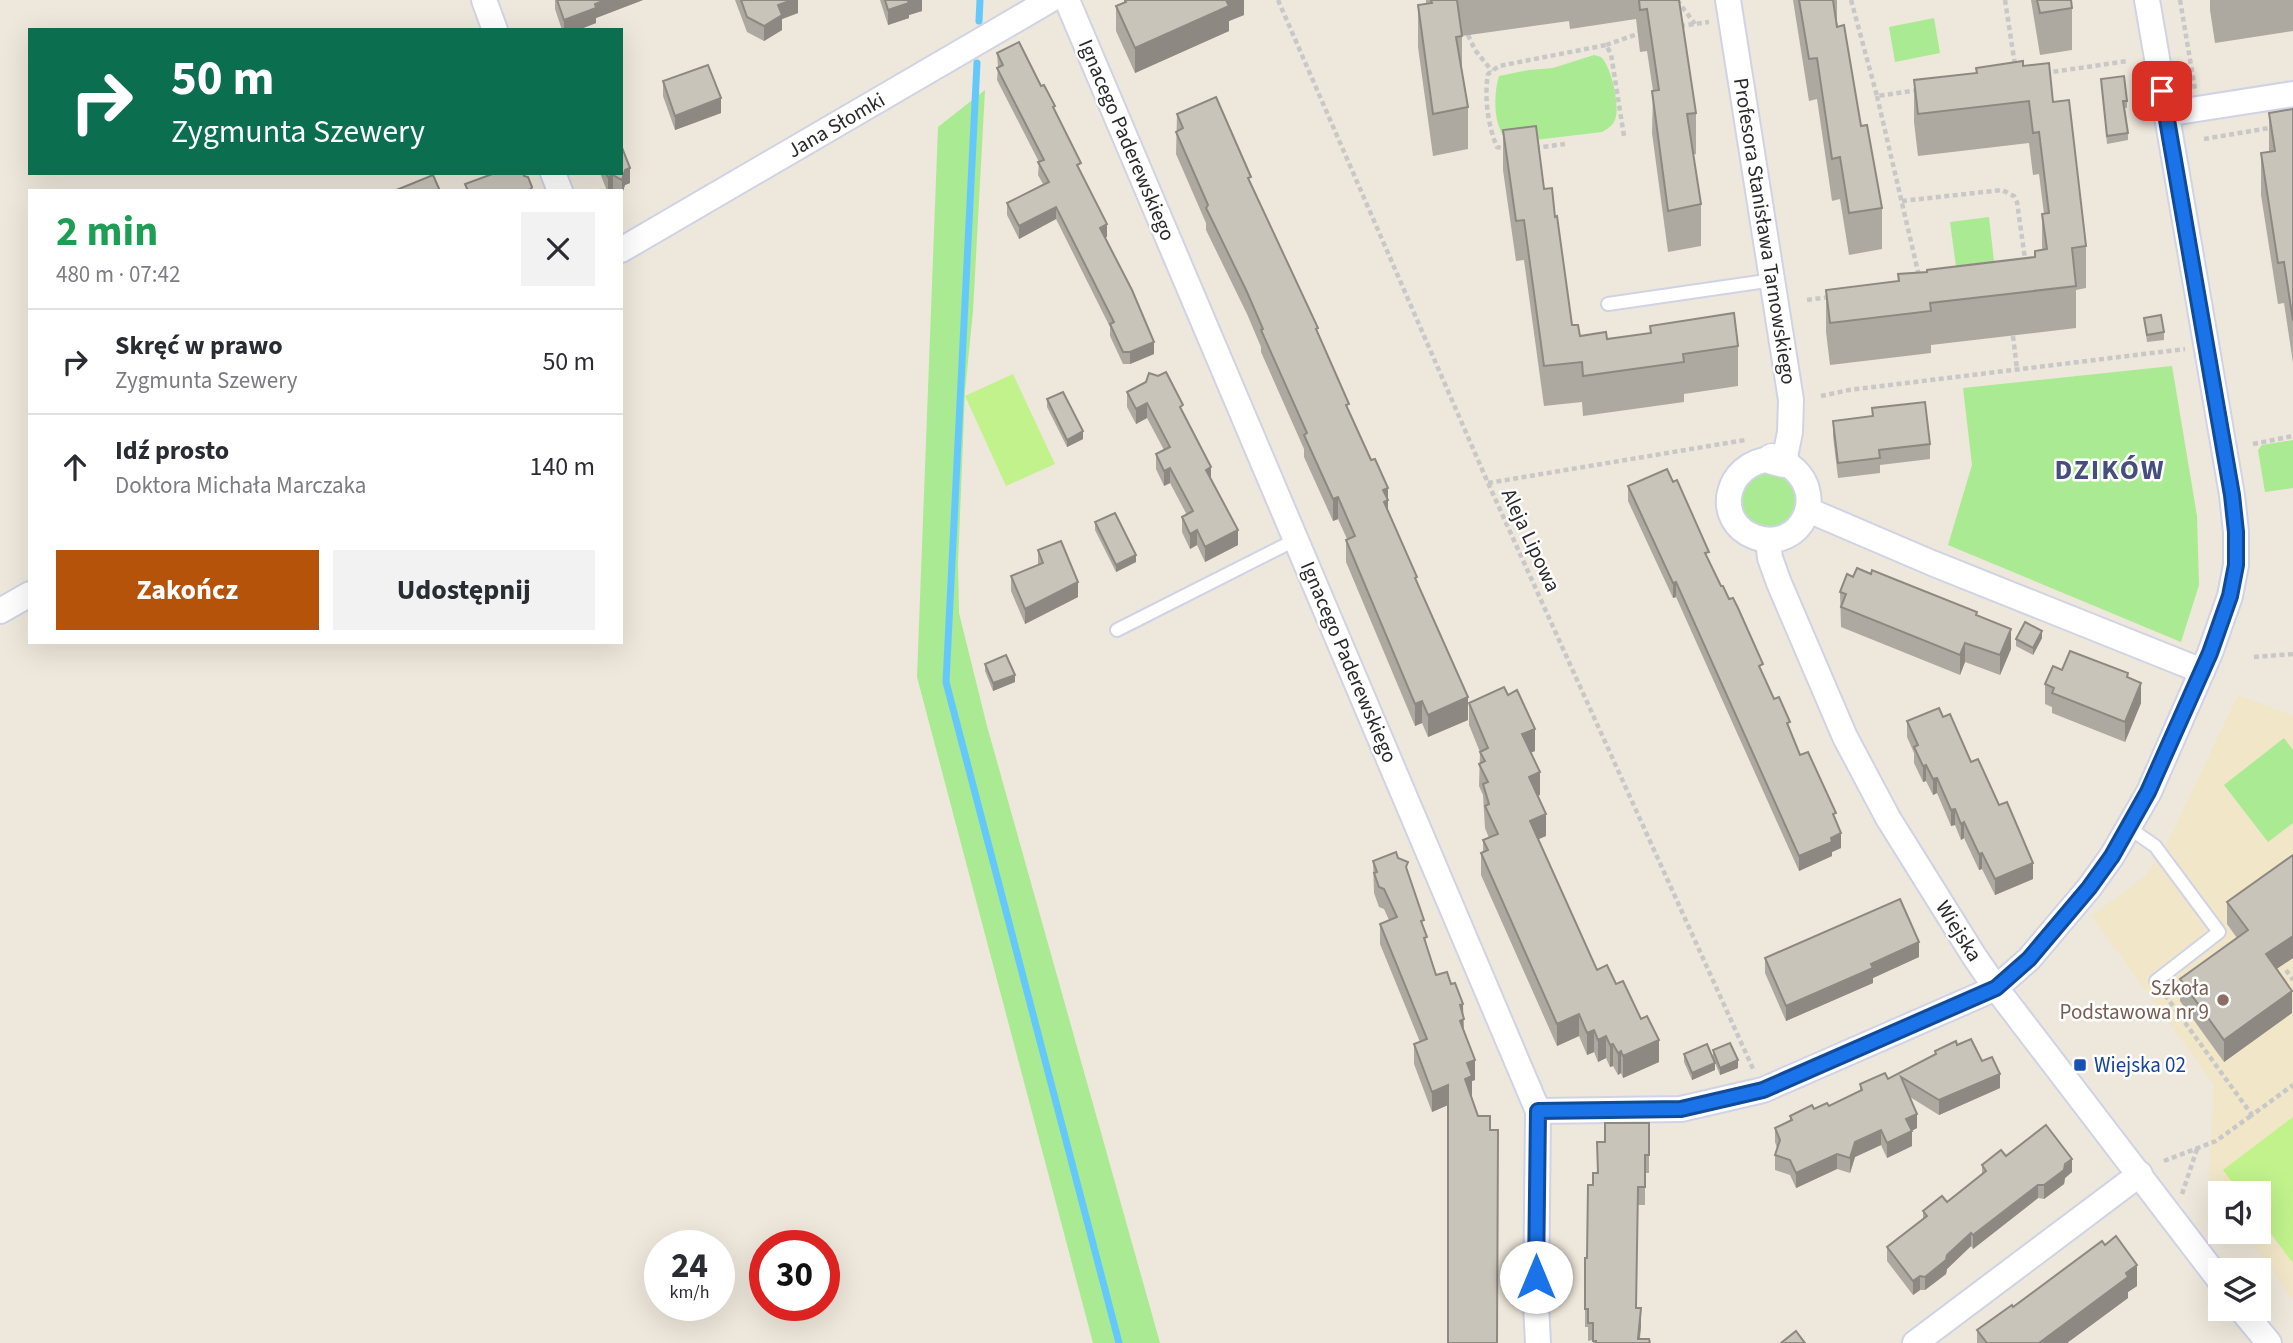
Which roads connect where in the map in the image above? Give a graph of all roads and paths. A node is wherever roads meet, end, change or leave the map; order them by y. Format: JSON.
{"nodes":[{"id":1,"x":484,"y":0,"type":"edge"},
{"id":2,"x":1050,"y":0,"type":"edge"},
{"id":3,"x":1068,"y":0,"type":"edge"},
{"id":4,"x":1278,"y":0,"type":"edge"},
{"id":5,"x":1677,"y":0,"type":"edge"},
{"id":6,"x":1851,"y":0,"type":"edge"},
{"id":7,"x":2005,"y":0,"type":"edge"},
{"id":8,"x":2147,"y":0,"type":"edge"},
{"id":9,"x":2180,"y":0,"type":"edge"},
{"id":10,"x":1729,"y":9,"type":"edge"},
{"id":11,"x":1695,"y":24,"type":"junction"},
{"id":12,"x":1677,"y":27,"type":"edge"},
{"id":13,"x":494,"y":28,"type":"edge"},
{"id":14,"x":1644,"y":31,"type":"edge"},
{"id":15,"x":1468,"y":35,"type":"dead end"},
{"id":16,"x":1606,"y":45,"type":"junction"},
{"id":17,"x":2128,"y":61,"type":"dead end"},
{"id":18,"x":1492,"y":71,"type":"junction"},
{"id":19,"x":2042,"y":73,"type":"edge"},
{"id":20,"x":2017,"y":76,"type":"edge"},
{"id":21,"x":1928,"y":89,"type":"edge"},
{"id":22,"x":2293,"y":94,"type":"edge"},
{"id":23,"x":1877,"y":96,"type":"junction"},
{"id":24,"x":2197,"y":97,"type":"dead end"},
{"id":25,"x":2165,"y":114,"type":"junction"},
{"id":26,"x":2280,"y":127,"type":"edge"},
{"id":27,"x":1624,"y":136,"type":"dead end"},
{"id":28,"x":2204,"y":139,"type":"dead end"},
{"id":29,"x":1565,"y":144,"type":"dead end"},
{"id":30,"x":1523,"y":149,"type":"edge"},
{"id":31,"x":1510,"y":151,"type":"edge"},
{"id":32,"x":1902,"y":201,"type":"junction"},
{"id":33,"x":623,"y":249,"type":"edge"},
{"id":34,"x":2022,"y":268,"type":"edge"},
{"id":35,"x":1773,"y":280,"type":"junction"},
{"id":36,"x":1921,"y":286,"type":"edge"},
{"id":37,"x":1832,"y":297,"type":"edge"},
{"id":38,"x":1807,"y":300,"type":"dead end"},
{"id":39,"x":1608,"y":304,"type":"dead end"},
{"id":40,"x":2012,"y":335,"type":"dead end"},
{"id":41,"x":2196,"y":348,"type":"dead end"},
{"id":42,"x":2017,"y":369,"type":"junction"},
{"id":43,"x":1821,"y":396,"type":"dead end"},
{"id":44,"x":2293,"y":436,"type":"edge"},
{"id":45,"x":1745,"y":440,"type":"dead end"},
{"id":46,"x":2253,"y":444,"type":"dead end"},
{"id":47,"x":1778,"y":461,"type":"junction"},
{"id":48,"x":1488,"y":483,"type":"junction"},
{"id":49,"x":1808,"y":510,"type":"junction"},
{"id":50,"x":1297,"y":539,"type":"junction"},
{"id":51,"x":1768,"y":540,"type":"junction"},
{"id":52,"x":28,"y":595,"type":"edge"},
{"id":53,"x":0,"y":611,"type":"edge"},
{"id":54,"x":1118,"y":630,"type":"dead end"},
{"id":55,"x":2293,"y":654,"type":"edge"},
{"id":56,"x":2254,"y":657,"type":"dead end"},
{"id":57,"x":2202,"y":671,"type":"junction"},
{"id":58,"x":2129,"y":828,"type":"junction"},
{"id":59,"x":2286,"y":970,"type":"dead end"},
{"id":60,"x":2293,"y":980,"type":"edge"},
{"id":61,"x":2155,"y":982,"type":"joint"},
{"id":62,"x":1996,"y":988,"type":"junction"},
{"id":63,"x":2293,"y":1085,"type":"edge"},
{"id":64,"x":1763,"y":1090,"type":"junction"},
{"id":65,"x":1538,"y":1111,"type":"junction"},
{"id":66,"x":2252,"y":1115,"type":"junction"},
{"id":67,"x":2197,"y":1148,"type":"junction"},
{"id":68,"x":2164,"y":1161,"type":"dead end"},
{"id":69,"x":2140,"y":1174,"type":"junction"},
{"id":70,"x":2181,"y":1197,"type":"dead end"},
{"id":71,"x":2208,"y":1265,"type":"edge"},
{"id":72,"x":2251,"y":1321,"type":"edge"},
{"id":73,"x":1538,"y":1343,"type":"edge"},
{"id":74,"x":1915,"y":1343,"type":"edge"},
{"id":75,"x":2269,"y":1343,"type":"edge"}],
"edges":[{"from":1,"to":13,"type":"street"},
{"from":2,"to":33,"type":"street","name":"Jana Słomki"},
{"from":3,"to":50,"type":"street","name":"Ignacego Paderewskiego"},
{"from":4,"to":48,"type":"path","name":"Aleja Lipowa"},
{"from":5,"to":11,"type":"path"},
{"from":6,"to":23,"type":"path"},
{"from":7,"to":20,"type":"path"},
{"from":8,"to":25,"type":"street"},
{"from":9,"to":24,"type":"path"},
{"from":10,"to":11,"type":"path"},
{"from":10,"to":35,"type":"street","name":"Profesora Stanisława Tarnowskiego"},
{"from":11,"to":12,"type":"path"},
{"from":14,"to":16,"type":"path"},
{"from":15,"to":18,"type":"path"},
{"from":16,"to":18,"type":"path"},
{"from":16,"to":27,"type":"path"},
{"from":17,"to":19,"type":"path"},
{"from":18,"to":31,"type":"path"},
{"from":21,"to":23,"type":"path"},
{"from":22,"to":25,"type":"street"},
{"from":23,"to":32,"type":"path"},
{"from":25,"to":57,"type":"street"},
{"from":26,"to":28,"type":"path"},
{"from":29,"to":30,"type":"path"},
{"from":32,"to":34,"type":"path"},
{"from":32,"to":36,"type":"path"},
{"from":35,"to":39,"type":"lane"},
{"from":35,"to":47,"type":"street","name":"Profesora Stanisława Tarnowskiego"},
{"from":37,"to":38,"type":"path"},
{"from":40,"to":42,"type":"path"},
{"from":41,"to":42,"type":"path"},
{"from":42,"to":43,"type":"path"},
{"from":44,"to":46,"type":"path"},
{"from":45,"to":48,"type":"path"},
{"from":47,"to":49,"type":"street"},
{"from":47,"to":51,"type":"street"},
{"from":48,"to":64,"type":"path","name":"Aleja Lipowa"},
{"from":49,"to":51,"type":"street"},
{"from":49,"to":57,"type":"street"},
{"from":50,"to":54,"type":"lane"},
{"from":50,"to":65,"type":"street","name":"Ignacego Paderewskiego"},
{"from":51,"to":62,"type":"street","name":"Wiejska"},
{"from":52,"to":53,"type":"street"},
{"from":55,"to":56,"type":"path"},
{"from":57,"to":58,"type":"street"},
{"from":58,"to":61,"type":"lane"},
{"from":58,"to":62,"type":"street"},
{"from":59,"to":60,"type":"path"},
{"from":61,"to":66,"type":"path"},
{"from":62,"to":64,"type":"street"},
{"from":62,"to":69,"type":"street","name":"Wiejska"},
{"from":63,"to":66,"type":"path"},
{"from":64,"to":65,"type":"street"},
{"from":65,"to":73,"type":"street","name":"Ignacego Paderewskiego"},
{"from":66,"to":67,"type":"path"},
{"from":67,"to":68,"type":"path"},
{"from":67,"to":70,"type":"path"},
{"from":69,"to":71,"type":"street","name":"Wiejska"},
{"from":69,"to":74,"type":"street"},
{"from":72,"to":75,"type":"street"}]}
